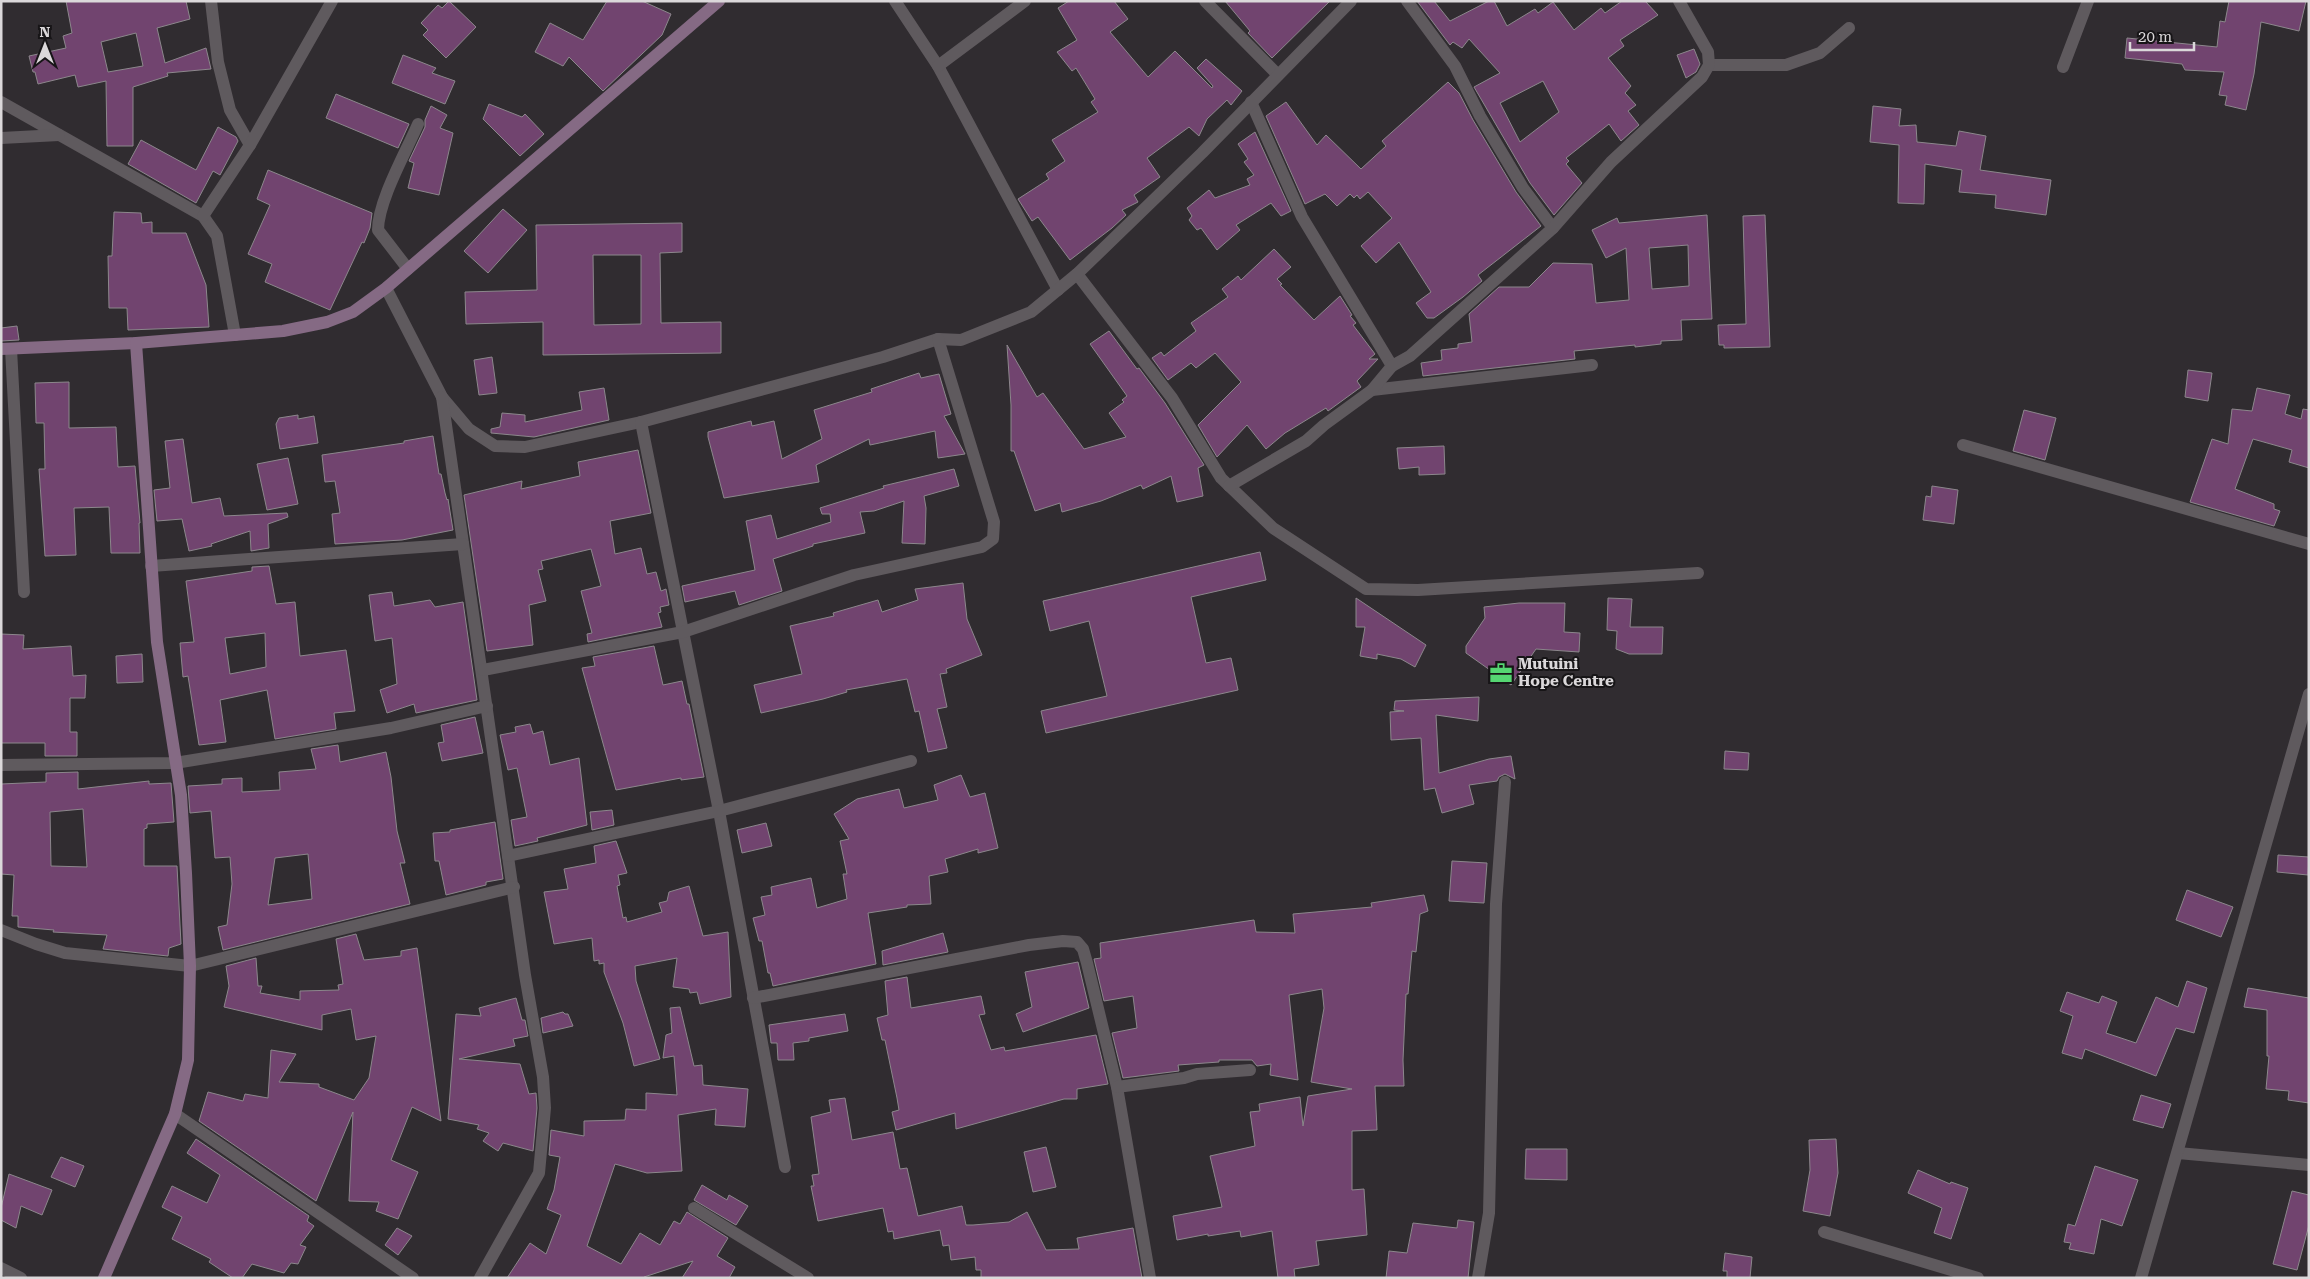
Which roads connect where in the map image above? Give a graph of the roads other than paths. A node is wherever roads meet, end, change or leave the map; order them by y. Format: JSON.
{"nodes":[{"id":1,"x":211,"y":1,"type":"edge"},
{"id":2,"x":332,"y":1,"type":"edge"},
{"id":3,"x":719,"y":1,"type":"edge"},
{"id":4,"x":895,"y":1,"type":"edge"},
{"id":5,"x":1025,"y":1,"type":"edge"},
{"id":6,"x":1205,"y":1,"type":"edge"},
{"id":7,"x":1352,"y":1,"type":"edge"},
{"id":8,"x":1407,"y":1,"type":"edge"},
{"id":9,"x":1679,"y":1,"type":"edge"},
{"id":10,"x":2088,"y":1,"type":"edge"},
{"id":11,"x":1849,"y":28,"type":"dead end"},
{"id":12,"x":1709,"y":65,"type":"junction"},
{"id":13,"x":938,"y":66,"type":"junction"},
{"id":14,"x":2063,"y":67,"type":"dead end"},
{"id":15,"x":1278,"y":75,"type":"junction"},
{"id":16,"x":1,"y":102,"type":"edge"},
{"id":17,"x":1252,"y":102,"type":"junction"},
{"id":18,"x":418,"y":124,"type":"dead end"},
{"id":19,"x":59,"y":134,"type":"junction"},
{"id":20,"x":1,"y":138,"type":"edge"},
{"id":21,"x":250,"y":145,"type":"junction"},
{"id":22,"x":203,"y":216,"type":"junction"},
{"id":23,"x":1553,"y":228,"type":"junction"},
{"id":24,"x":408,"y":269,"type":"junction"},
{"id":25,"x":1077,"y":274,"type":"junction"},
{"id":26,"x":386,"y":288,"type":"junction"},
{"id":27,"x":1058,"y":290,"type":"junction"},
{"id":28,"x":235,"y":335,"type":"junction"},
{"id":29,"x":938,"y":340,"type":"junction"},
{"id":30,"x":136,"y":343,"type":"junction"},
{"id":31,"x":6,"y":349,"type":"edge"},
{"id":32,"x":1592,"y":365,"type":"dead end"},
{"id":33,"x":1392,"y":366,"type":"junction"},
{"id":34,"x":1372,"y":390,"type":"junction"},
{"id":35,"x":442,"y":397,"type":"junction"},
{"id":36,"x":641,"y":422,"type":"junction"},
{"id":37,"x":1963,"y":446,"type":"dead end"},
{"id":38,"x":1229,"y":486,"type":"junction"},
{"id":39,"x":463,"y":544,"type":"junction"},
{"id":40,"x":2309,"y":544,"type":"edge"},
{"id":41,"x":151,"y":566,"type":"junction"},
{"id":42,"x":1698,"y":573,"type":"dead end"},
{"id":43,"x":24,"y":592,"type":"dead end"},
{"id":44,"x":683,"y":632,"type":"junction"},
{"id":45,"x":483,"y":670,"type":"junction"},
{"id":46,"x":2309,"y":694,"type":"edge"},
{"id":47,"x":487,"y":706,"type":"junction"},
{"id":48,"x":911,"y":761,"type":"dead end"},
{"id":49,"x":175,"y":763,"type":"junction"},
{"id":50,"x":1,"y":766,"type":"edge"},
{"id":51,"x":1505,"y":782,"type":"dead end"},
{"id":52,"x":719,"y":811,"type":"junction"},
{"id":53,"x":508,"y":856,"type":"junction"},
{"id":54,"x":514,"y":887,"type":"junction"},
{"id":55,"x":1,"y":930,"type":"edge"},
{"id":56,"x":190,"y":966,"type":"junction"},
{"id":57,"x":753,"y":998,"type":"junction"},
{"id":58,"x":1250,"y":1070,"type":"dead end"},
{"id":59,"x":1117,"y":1087,"type":"junction"},
{"id":60,"x":175,"y":1114,"type":"junction"},
{"id":61,"x":2178,"y":1154,"type":"junction"},
{"id":62,"x":2309,"y":1165,"type":"edge"},
{"id":63,"x":785,"y":1167,"type":"dead end"},
{"id":64,"x":694,"y":1208,"type":"dead end"},
{"id":65,"x":1824,"y":1232,"type":"dead end"},
{"id":66,"x":1,"y":1268,"type":"edge"},
{"id":67,"x":21,"y":1278,"type":"edge"},
{"id":68,"x":104,"y":1278,"type":"edge"},
{"id":69,"x":413,"y":1278,"type":"edge"},
{"id":70,"x":480,"y":1278,"type":"edge"},
{"id":71,"x":808,"y":1278,"type":"edge"},
{"id":72,"x":1150,"y":1278,"type":"edge"},
{"id":73,"x":1478,"y":1278,"type":"edge"},
{"id":74,"x":1978,"y":1278,"type":"edge"},
{"id":75,"x":2141,"y":1278,"type":"edge"}],
"edges":[{"from":1,"to":21,"type":"street"},
{"from":2,"to":21,"type":"street"},
{"from":3,"to":24,"type":"main road"},
{"from":4,"to":13,"type":"street"},
{"from":5,"to":13,"type":"street"},
{"from":6,"to":15,"type":"street"},
{"from":7,"to":15,"type":"street"},
{"from":8,"to":23,"type":"street"},
{"from":9,"to":12,"type":"street"},
{"from":10,"to":14,"type":"street"},
{"from":11,"to":12,"type":"street"},
{"from":12,"to":23,"type":"street"},
{"from":13,"to":27,"type":"street"},
{"from":15,"to":17,"type":"street"},
{"from":16,"to":19,"type":"street"},
{"from":17,"to":25,"type":"street"},
{"from":17,"to":33,"type":"street"},
{"from":18,"to":24,"type":"street"},
{"from":19,"to":20,"type":"street"},
{"from":19,"to":22,"type":"street"},
{"from":21,"to":22,"type":"street"},
{"from":22,"to":28,"type":"street"},
{"from":23,"to":33,"type":"street"},
{"from":24,"to":26,"type":"main road"},
{"from":25,"to":27,"type":"street"},
{"from":25,"to":38,"type":"street"},
{"from":26,"to":28,"type":"main road"},
{"from":26,"to":35,"type":"street"},
{"from":27,"to":29,"type":"street"},
{"from":28,"to":30,"type":"main road"},
{"from":29,"to":36,"type":"street"},
{"from":29,"to":44,"type":"street"},
{"from":30,"to":31,"type":"main road"},
{"from":30,"to":41,"type":"main road"},
{"from":31,"to":43,"type":"street"},
{"from":32,"to":34,"type":"street"},
{"from":33,"to":34,"type":"street"},
{"from":34,"to":38,"type":"street"},
{"from":35,"to":36,"type":"street"},
{"from":35,"to":39,"type":"street"},
{"from":36,"to":44,"type":"street"},
{"from":37,"to":40,"type":"street"},
{"from":38,"to":42,"type":"street"},
{"from":39,"to":41,"type":"street"},
{"from":39,"to":45,"type":"street"},
{"from":41,"to":49,"type":"main road"},
{"from":44,"to":45,"type":"street"},
{"from":44,"to":52,"type":"street"},
{"from":45,"to":47,"type":"street"},
{"from":46,"to":61,"type":"street"},
{"from":47,"to":49,"type":"street"},
{"from":47,"to":53,"type":"street"},
{"from":48,"to":52,"type":"street"},
{"from":49,"to":50,"type":"street"},
{"from":49,"to":56,"type":"main road"},
{"from":51,"to":73,"type":"street"},
{"from":52,"to":53,"type":"street"},
{"from":52,"to":57,"type":"street"},
{"from":53,"to":54,"type":"street"},
{"from":54,"to":56,"type":"street"},
{"from":54,"to":70,"type":"street"},
{"from":55,"to":56,"type":"street"},
{"from":56,"to":60,"type":"main road"},
{"from":57,"to":59,"type":"street"},
{"from":57,"to":63,"type":"street"},
{"from":58,"to":59,"type":"street"},
{"from":59,"to":72,"type":"street"},
{"from":60,"to":68,"type":"main road"},
{"from":60,"to":69,"type":"street"},
{"from":61,"to":62,"type":"street"},
{"from":61,"to":75,"type":"street"},
{"from":64,"to":71,"type":"street"},
{"from":65,"to":74,"type":"street"},
{"from":66,"to":67,"type":"street"}]}
